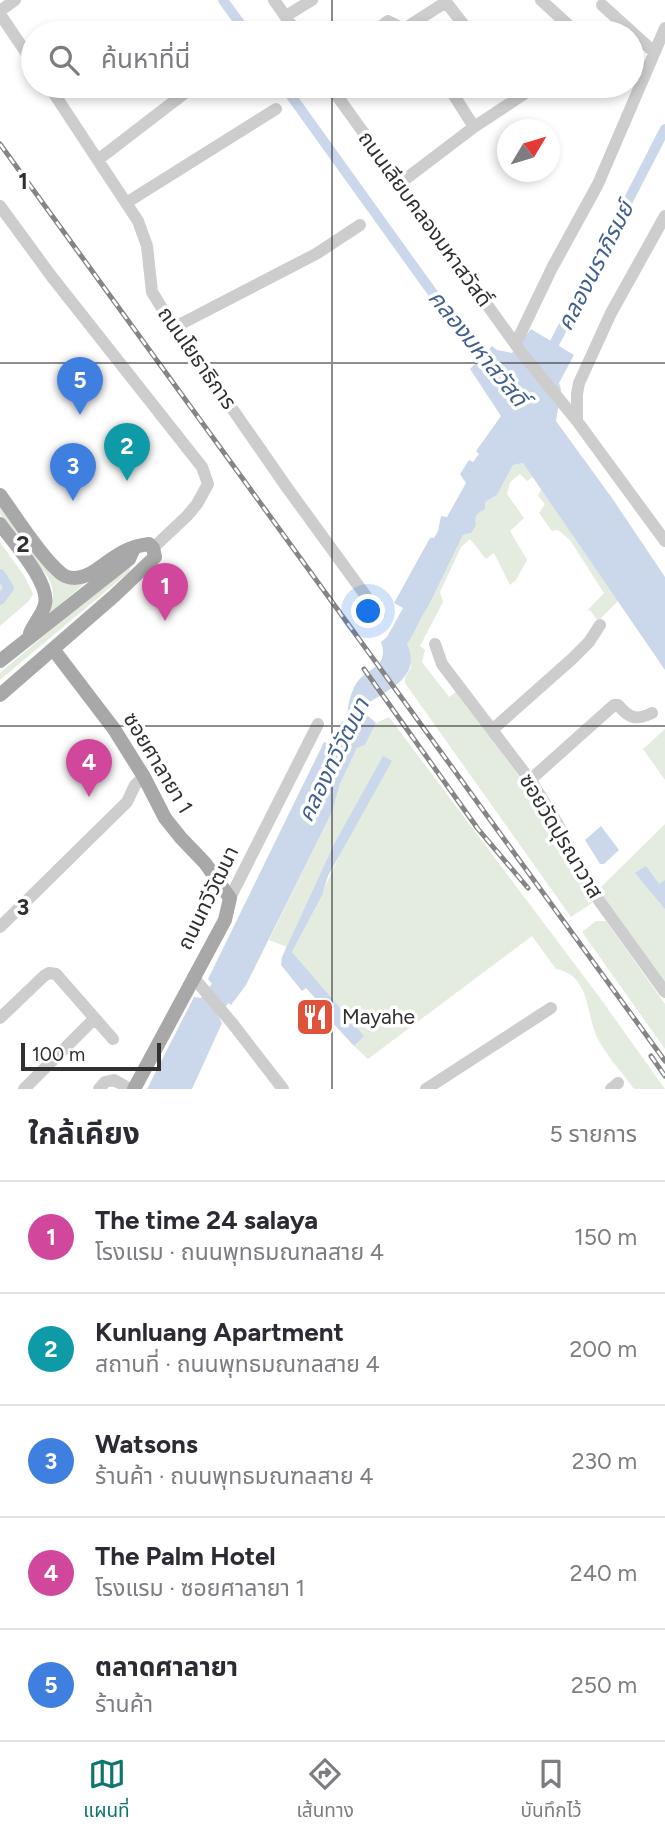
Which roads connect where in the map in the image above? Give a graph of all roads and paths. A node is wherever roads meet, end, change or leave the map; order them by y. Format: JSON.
{"nodes":[{"id":1,"x":15,"y":0,"type":"edge"},
{"id":2,"x":274,"y":0,"type":"edge"},
{"id":3,"x":312,"y":0,"type":"edge"},
{"id":4,"x":541,"y":0,"type":"edge"},
{"id":5,"x":602,"y":5,"type":"dead end"},
{"id":6,"x":0,"y":13,"type":"edge"},
{"id":7,"x":286,"y":16,"type":"junction"},
{"id":8,"x":289,"y":21,"type":"edge"},
{"id":9,"x":416,"y":21,"type":"edge"},
{"id":10,"x":461,"y":21,"type":"edge"},
{"id":11,"x":564,"y":21,"type":"edge"},
{"id":12,"x":620,"y":21,"type":"edge"},
{"id":13,"x":665,"y":28,"type":"edge"},
{"id":14,"x":644,"y":43,"type":"edge"},
{"id":15,"x":21,"y":45,"type":"edge"},
{"id":16,"x":654,"y":52,"type":"junction"},
{"id":17,"x":644,"y":76,"type":"edge"},
{"id":18,"x":57,"y":98,"type":"edge"},
{"id":19,"x":178,"y":98,"type":"edge"},
{"id":20,"x":338,"y":98,"type":"edge"},
{"id":21,"x":456,"y":98,"type":"edge"},
{"id":22,"x":518,"y":98,"type":"edge"},
{"id":23,"x":634,"y":98,"type":"edge"},
{"id":24,"x":515,"y":100,"type":"joint"},
{"id":25,"x":276,"y":108,"type":"dead end"},
{"id":26,"x":474,"y":127,"type":"junction"},
{"id":27,"x":99,"y":159,"type":"junction"},
{"id":28,"x":399,"y":184,"type":"junction"},
{"id":29,"x":126,"y":203,"type":"junction"},
{"id":30,"x":0,"y":206,"type":"edge"},
{"id":31,"x":665,"y":216,"type":"edge"},
{"id":32,"x":360,"y":225,"type":"dead end"},
{"id":33,"x":175,"y":327,"type":"junction"},
{"id":34,"x":519,"y":347,"type":"junction"},
{"id":35,"x":577,"y":421,"type":"junction"},
{"id":36,"x":0,"y":495,"type":"edge"},
{"id":37,"x":0,"y":524,"type":"edge"},
{"id":38,"x":665,"y":541,"type":"edge"},
{"id":39,"x":134,"y":548,"type":"junction"},
{"id":40,"x":153,"y":548,"type":"junction"},
{"id":41,"x":379,"y":614,"type":"dead end"},
{"id":42,"x":600,"y":625,"type":"dead end"},
{"id":43,"x":28,"y":638,"type":"junction"},
{"id":44,"x":435,"y":644,"type":"dead end"},
{"id":45,"x":52,"y":649,"type":"junction"},
{"id":46,"x":0,"y":661,"type":"edge"},
{"id":47,"x":0,"y":695,"type":"edge"},
{"id":48,"x":652,"y":713,"type":"dead end"},
{"id":49,"x":318,"y":724,"type":"dead end"},
{"id":50,"x":492,"y":730,"type":"junction"},
{"id":51,"x":144,"y":777,"type":"junction"},
{"id":52,"x":530,"y":780,"type":"junction"},
{"id":53,"x":230,"y":898,"type":"junction"},
{"id":54,"x":1,"y":923,"type":"edge"},
{"id":55,"x":196,"y":981,"type":"junction"},
{"id":56,"x":665,"y":992,"type":"edge"},
{"id":57,"x":551,"y":1008,"type":"dead end"},
{"id":58,"x":0,"y":1018,"type":"edge"},
{"id":59,"x":94,"y":1018,"type":"junction"},
{"id":60,"x":113,"y":1039,"type":"dead end"},
{"id":61,"x":24,"y":1089,"type":"edge"},
{"id":62,"x":99,"y":1089,"type":"edge"},
{"id":63,"x":132,"y":1089,"type":"edge"},
{"id":64,"x":284,"y":1089,"type":"edge"},
{"id":65,"x":426,"y":1089,"type":"edge"}],
"edges":[{"from":1,"to":6,"type":"street"},
{"from":2,"to":7,"type":"street"},
{"from":3,"to":7,"type":"street"},
{"from":4,"to":11,"type":"street"},
{"from":5,"to":12,"type":"street"},
{"from":6,"to":15,"type":"street"},
{"from":7,"to":8,"type":"street"},
{"from":9,"to":10,"type":"street"},
{"from":13,"to":16,"type":"street"},
{"from":14,"to":16,"type":"street"},
{"from":16,"to":17,"type":"street"},
{"from":18,"to":27,"type":"street","name":"ถนนโยธาธิการ"},
{"from":19,"to":27,"type":"street"},
{"from":20,"to":28,"type":"street","name":"ถนนเลียบคลองมหาสวัสดิ์"},
{"from":21,"to":26,"type":"street"},
{"from":22,"to":24,"type":"street"},
{"from":23,"to":34,"type":"street"},
{"from":24,"to":26,"type":"street"},
{"from":25,"to":29,"type":"street"},
{"from":26,"to":28,"type":"street"},
{"from":27,"to":29,"type":"street","name":"ถนนโยธาธิการ"},
{"from":28,"to":34,"type":"street","name":"ถนนเลียบคลองมหาสวัสดิ์"},
{"from":29,"to":33,"type":"street","name":"ถนนโยธาธิการ"},
{"from":30,"to":40,"type":"street"},
{"from":31,"to":35,"type":"street"},
{"from":32,"to":33,"type":"street"},
{"from":33,"to":41,"type":"street","name":"ถนนโยธาธิการ"},
{"from":34,"to":35,"type":"street","name":"ถนนเลียบคลองมหาสวัสดิ์"},
{"from":35,"to":38,"type":"street","name":"ถนนเลียบคลองมหาสวัสดิ์"},
{"from":36,"to":39,"type":"main road"},
{"from":37,"to":43,"type":"main road"},
{"from":39,"to":40,"type":"main road"},
{"from":39,"to":43,"type":"main road"},
{"from":40,"to":45,"type":"main road"},
{"from":42,"to":50,"type":"street"},
{"from":43,"to":46,"type":"main road"},
{"from":44,"to":50,"type":"street","name":"ซอยวัดปุรณาวาส"},
{"from":45,"to":47,"type":"main road"},
{"from":45,"to":51,"type":"main road","name":"ซอยศาลายา 1"},
{"from":48,"to":52,"type":"street"},
{"from":49,"to":53,"type":"street","name":"ถนนทวีวัฒนา"},
{"from":50,"to":52,"type":"street","name":"ซอยวัดปุรณาวาส"},
{"from":51,"to":53,"type":"main road","name":"ซอยศาลายา 1"},
{"from":51,"to":54,"type":"street"},
{"from":52,"to":56,"type":"street","name":"ซอยวัดปุรณาวาส"},
{"from":53,"to":55,"type":"main road","name":"ถนนทวีวัฒนา"},
{"from":55,"to":63,"type":"main road","name":"ถนนทวีวัฒนา"},
{"from":55,"to":64,"type":"street"},
{"from":57,"to":65,"type":"street"},
{"from":58,"to":59,"type":"street"},
{"from":59,"to":60,"type":"street"},
{"from":59,"to":61,"type":"street"},
{"from":62,"to":63,"type":"street"}]}
